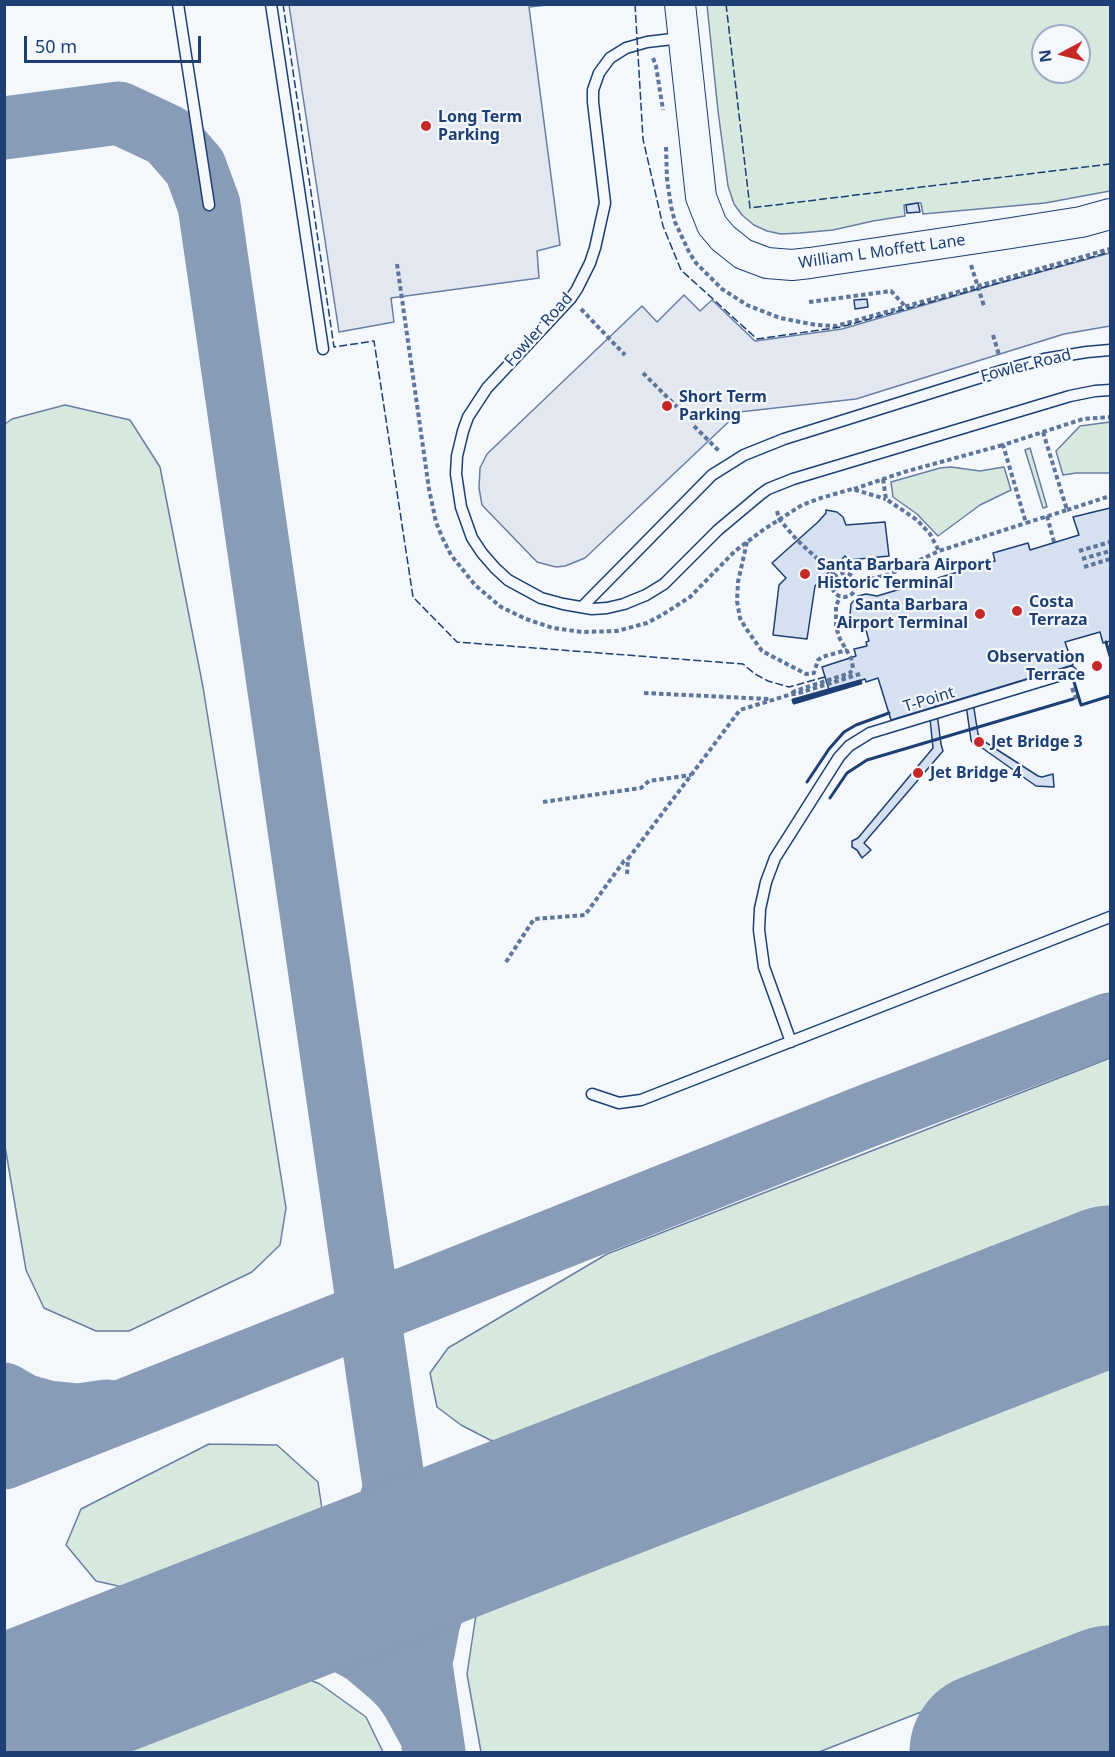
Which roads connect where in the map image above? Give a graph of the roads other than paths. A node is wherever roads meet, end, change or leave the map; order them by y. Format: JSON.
{"nodes":[{"id":1,"x":178,"y":4,"type":"edge"},
{"id":2,"x":271,"y":4,"type":"edge"},
{"id":3,"x":680,"y":4,"type":"edge"},
{"id":4,"x":684,"y":38,"type":"junction"},
{"id":5,"x":209,"y":205,"type":"dead end"},
{"id":6,"x":1110,"y":214,"type":"edge"},
{"id":7,"x":323,"y":349,"type":"dead end"},
{"id":8,"x":1110,"y":350,"type":"edge"},
{"id":9,"x":1110,"y":390,"type":"edge"},
{"id":10,"x":582,"y":607,"type":"junction"},
{"id":11,"x":1071,"y":672,"type":"dead end"},
{"id":12,"x":1110,"y":917,"type":"edge"},
{"id":13,"x":791,"y":1042,"type":"junction"},
{"id":14,"x":592,"y":1094,"type":"dead end"}],
"edges":[{"from":1,"to":5,"type":"lane"},
{"from":2,"to":7,"type":"lane"},
{"from":3,"to":4,"type":"street"},
{"from":4,"to":6,"type":"street","name":"William L Moffett Lane"},
{"from":4,"to":10,"type":"lane","name":"Fowler Road"},
{"from":8,"to":10,"type":"lane","name":"Fowler Road"},
{"from":9,"to":10,"type":"lane","name":"Fowler Road"},
{"from":11,"to":13,"type":"lane","name":"T-Point"},
{"from":12,"to":13,"type":"lane"},
{"from":13,"to":14,"type":"lane"}]}
